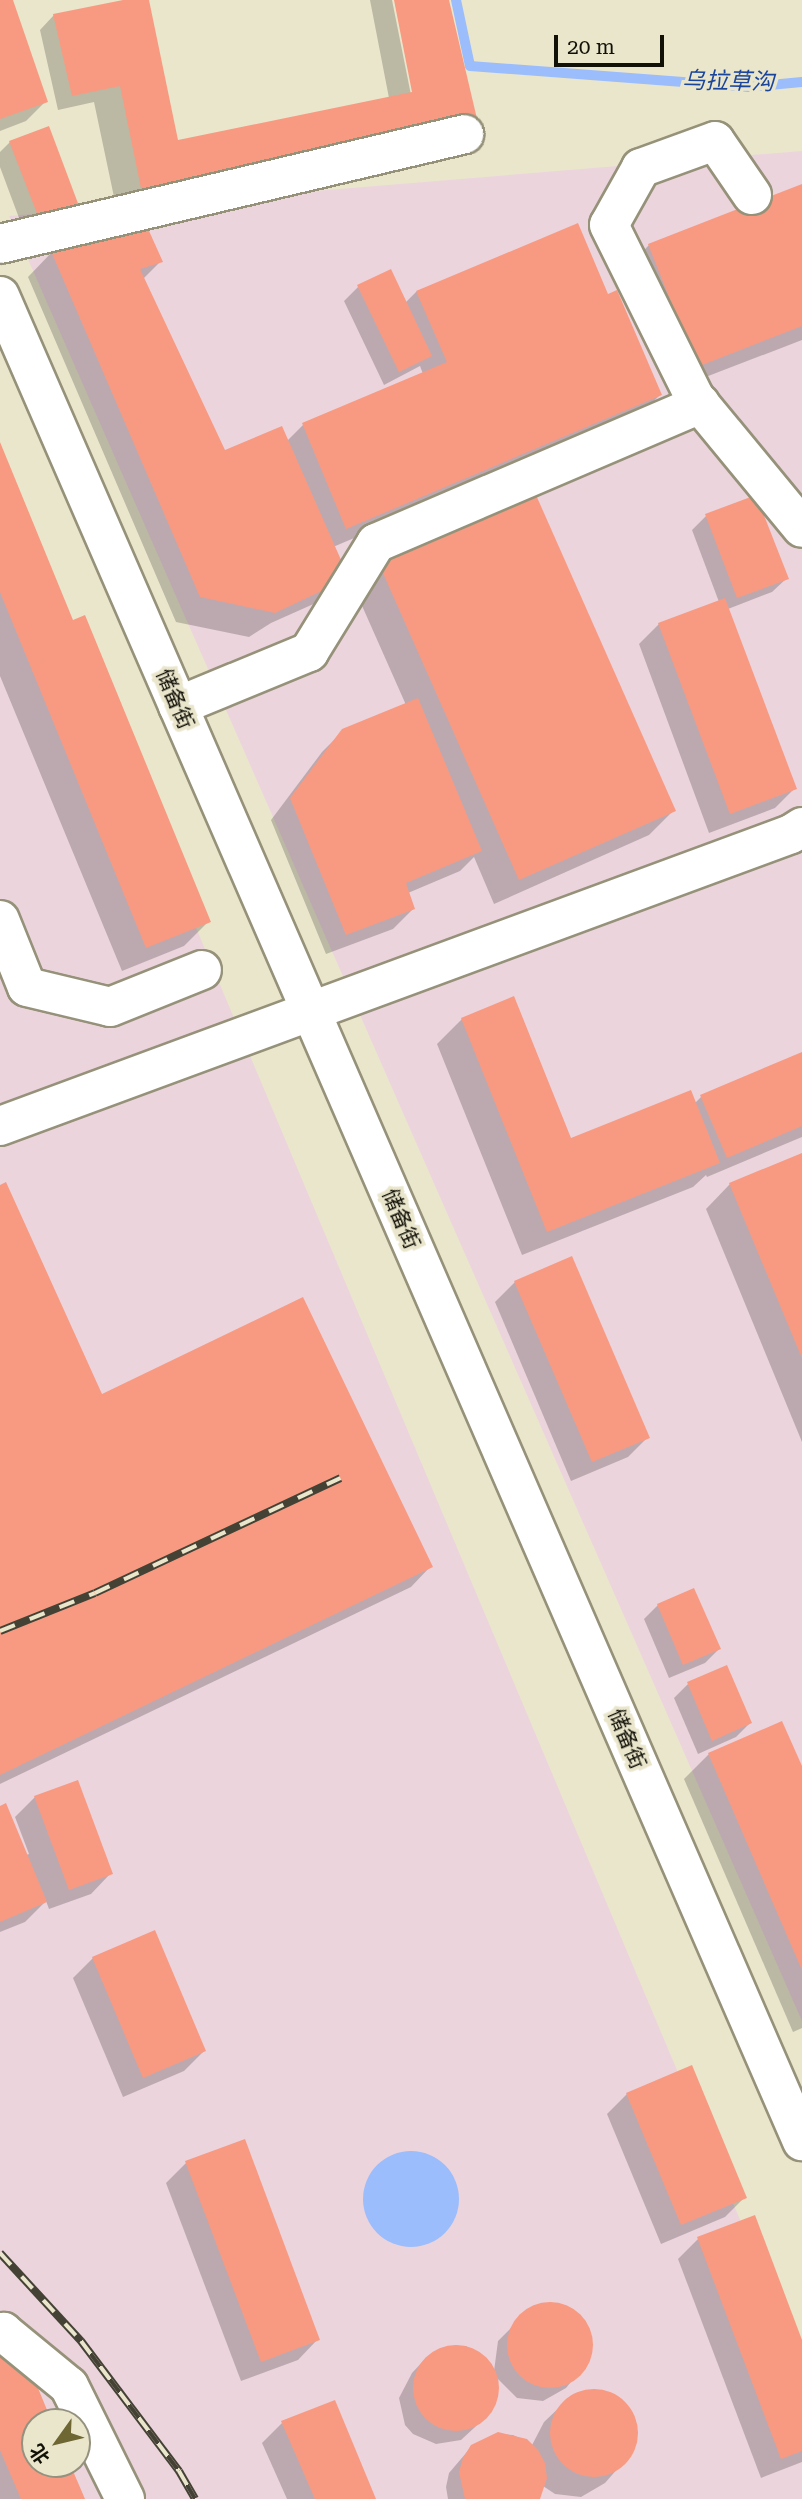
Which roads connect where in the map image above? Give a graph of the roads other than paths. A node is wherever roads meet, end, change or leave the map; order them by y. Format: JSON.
{"nodes":[{"id":1,"x":464,"y":134,"type":"dead end"},
{"id":2,"x":752,"y":195,"type":"dead end"},
{"id":3,"x":0,"y":244,"type":"edge"},
{"id":4,"x":0,"y":296,"type":"edge"},
{"id":5,"x":700,"y":404,"type":"junction"},
{"id":6,"x":802,"y":528,"type":"edge"},
{"id":7,"x":178,"y":706,"type":"junction"},
{"id":8,"x":802,"y":827,"type":"edge"},
{"id":9,"x":0,"y":920,"type":"edge"},
{"id":10,"x":202,"y":970,"type":"dead end"},
{"id":11,"x":14,"y":986,"type":"edge"},
{"id":12,"x":312,"y":1013,"type":"junction"},
{"id":13,"x":0,"y":1126,"type":"edge"},
{"id":14,"x":801,"y":2135,"type":"edge"},
{"id":15,"x":0,"y":2334,"type":"edge"},
{"id":16,"x":125,"y":2499,"type":"edge"}],
"edges":[{"from":1,"to":3,"type":"street"},
{"from":2,"to":5,"type":"street"},
{"from":4,"to":7,"type":"street","name":"储备街"},
{"from":5,"to":6,"type":"street"},
{"from":5,"to":7,"type":"street"},
{"from":7,"to":12,"type":"street","name":"储备街"},
{"from":8,"to":12,"type":"street"},
{"from":9,"to":11,"type":"street"},
{"from":10,"to":11,"type":"street"},
{"from":12,"to":13,"type":"street"},
{"from":12,"to":14,"type":"street","name":"储备街"},
{"from":15,"to":16,"type":"street"}]}
